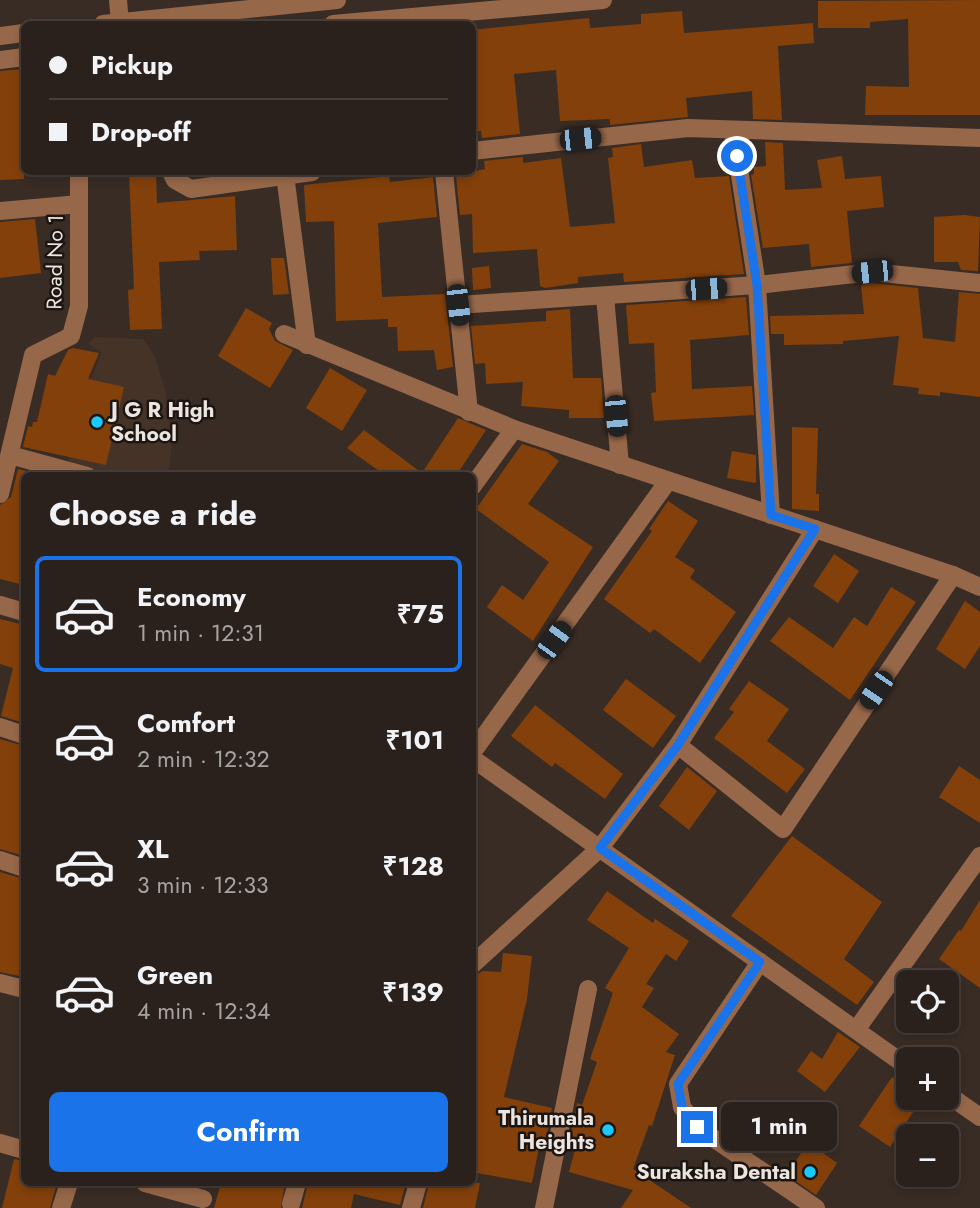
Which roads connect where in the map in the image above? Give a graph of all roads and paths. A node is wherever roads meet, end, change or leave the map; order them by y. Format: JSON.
{"nodes":[{"id":1,"x":118,"y":0,"type":"edge"},
{"id":2,"x":337,"y":0,"type":"edge"},
{"id":3,"x":603,"y":0,"type":"edge"},
{"id":4,"x":427,"y":20,"type":"edge"},
{"id":5,"x":113,"y":21,"type":"edge"},
{"id":6,"x":140,"y":21,"type":"edge"},
{"id":7,"x":404,"y":21,"type":"edge"},
{"id":8,"x":21,"y":33,"type":"edge"},
{"id":9,"x":0,"y":36,"type":"edge"},
{"id":10,"x":21,"y":57,"type":"edge"},
{"id":11,"x":0,"y":60,"type":"edge"},
{"id":12,"x":733,"y":130,"type":"junction"},
{"id":13,"x":980,"y":138,"type":"edge"},
{"id":14,"x":476,"y":151,"type":"edge"},
{"id":15,"x":79,"y":175,"type":"edge"},
{"id":16,"x":172,"y":175,"type":"edge"},
{"id":17,"x":285,"y":175,"type":"joint"},
{"id":18,"x":444,"y":175,"type":"edge"},
{"id":19,"x":79,"y":204,"type":"junction"},
{"id":20,"x":0,"y":211,"type":"edge"},
{"id":21,"x":980,"y":283,"type":"edge"},
{"id":22,"x":757,"y":285,"type":"junction"},
{"id":23,"x":605,"y":296,"type":"junction"},
{"id":24,"x":458,"y":305,"type":"junction"},
{"id":25,"x":285,"y":334,"type":"dead end"},
{"id":26,"x":307,"y":345,"type":"junction"},
{"id":27,"x":469,"y":412,"type":"junction"},
{"id":28,"x":513,"y":429,"type":"junction"},
{"id":29,"x":10,"y":455,"type":"junction"},
{"id":30,"x":620,"y":465,"type":"junction"},
{"id":31,"x":72,"y":472,"type":"edge"},
{"id":32,"x":476,"y":481,"type":"edge"},
{"id":33,"x":668,"y":481,"type":"junction"},
{"id":34,"x":0,"y":494,"type":"edge"},
{"id":35,"x":771,"y":515,"type":"junction"},
{"id":36,"x":815,"y":529,"type":"junction"},
{"id":37,"x":953,"y":575,"type":"junction"},
{"id":38,"x":980,"y":587,"type":"edge"},
{"id":39,"x":0,"y":605,"type":"edge"},
{"id":40,"x":21,"y":611,"type":"edge"},
{"id":41,"x":0,"y":727,"type":"edge"},
{"id":42,"x":21,"y":733,"type":"edge"},
{"id":43,"x":678,"y":745,"type":"junction"},
{"id":44,"x":476,"y":750,"type":"edge"},
{"id":45,"x":476,"y":759,"type":"edge"},
{"id":46,"x":600,"y":848,"type":"junction"},
{"id":47,"x":980,"y":856,"type":"edge"},
{"id":48,"x":0,"y":860,"type":"edge"},
{"id":49,"x":21,"y":866,"type":"edge"},
{"id":50,"x":476,"y":961,"type":"edge"},
{"id":51,"x":760,"y":962,"type":"junction"},
{"id":52,"x":0,"y":983,"type":"edge"},
{"id":53,"x":21,"y":988,"type":"edge"},
{"id":54,"x":588,"y":989,"type":"dead end"},
{"id":55,"x":856,"y":1030,"type":"junction"},
{"id":56,"x":896,"y":1058,"type":"edge"},
{"id":57,"x":959,"y":1102,"type":"edge"},
{"id":58,"x":980,"y":1117,"type":"edge"},
{"id":59,"x":0,"y":1143,"type":"edge"},
{"id":60,"x":21,"y":1149,"type":"edge"},
{"id":61,"x":68,"y":1186,"type":"edge"},
{"id":62,"x":156,"y":1186,"type":"edge"},
{"id":63,"x":296,"y":1186,"type":"edge"},
{"id":64,"x":417,"y":1186,"type":"edge"},
{"id":65,"x":203,"y":1199,"type":"dead end"},
{"id":66,"x":291,"y":1204,"type":"dead end"},
{"id":67,"x":61,"y":1208,"type":"edge"},
{"id":68,"x":411,"y":1208,"type":"edge"},
{"id":69,"x":544,"y":1208,"type":"edge"},
{"id":70,"x":816,"y":1208,"type":"edge"}],
"edges":[{"from":1,"to":5,"type":"street"},
{"from":2,"to":6,"type":"street"},
{"from":3,"to":4,"type":"street"},
{"from":4,"to":7,"type":"street"},
{"from":8,"to":9,"type":"street"},
{"from":10,"to":11,"type":"street"},
{"from":12,"to":13,"type":"street"},
{"from":12,"to":14,"type":"street"},
{"from":12,"to":22,"type":"street"},
{"from":15,"to":19,"type":"street","name":"Road No 1"},
{"from":16,"to":17,"type":"street"},
{"from":17,"to":26,"type":"street"},
{"from":18,"to":24,"type":"street"},
{"from":19,"to":20,"type":"street"},
{"from":19,"to":29,"type":"street","name":"Road No 1"},
{"from":21,"to":22,"type":"street"},
{"from":22,"to":23,"type":"street"},
{"from":22,"to":35,"type":"street"},
{"from":23,"to":24,"type":"street"},
{"from":23,"to":30,"type":"street"},
{"from":24,"to":27,"type":"street"},
{"from":25,"to":26,"type":"street"},
{"from":26,"to":27,"type":"street"},
{"from":27,"to":28,"type":"street"},
{"from":28,"to":30,"type":"street"},
{"from":28,"to":32,"type":"street"},
{"from":29,"to":31,"type":"street"},
{"from":29,"to":34,"type":"street","name":"Road No 1"},
{"from":30,"to":33,"type":"street"},
{"from":33,"to":35,"type":"street"},
{"from":33,"to":44,"type":"street"},
{"from":35,"to":36,"type":"street"},
{"from":36,"to":37,"type":"street"},
{"from":36,"to":43,"type":"street"},
{"from":37,"to":38,"type":"street"},
{"from":37,"to":43,"type":"street"},
{"from":39,"to":40,"type":"street"},
{"from":41,"to":42,"type":"street"},
{"from":43,"to":46,"type":"street"},
{"from":45,"to":46,"type":"street"},
{"from":46,"to":50,"type":"street"},
{"from":46,"to":51,"type":"street"},
{"from":47,"to":55,"type":"street"},
{"from":48,"to":49,"type":"street"},
{"from":51,"to":55,"type":"street"},
{"from":51,"to":70,"type":"street"},
{"from":52,"to":53,"type":"street"},
{"from":54,"to":69,"type":"street"},
{"from":55,"to":56,"type":"street"},
{"from":57,"to":58,"type":"street"},
{"from":59,"to":60,"type":"street"},
{"from":61,"to":67,"type":"street"},
{"from":62,"to":65,"type":"street"},
{"from":63,"to":66,"type":"street"},
{"from":64,"to":68,"type":"street"}]}
